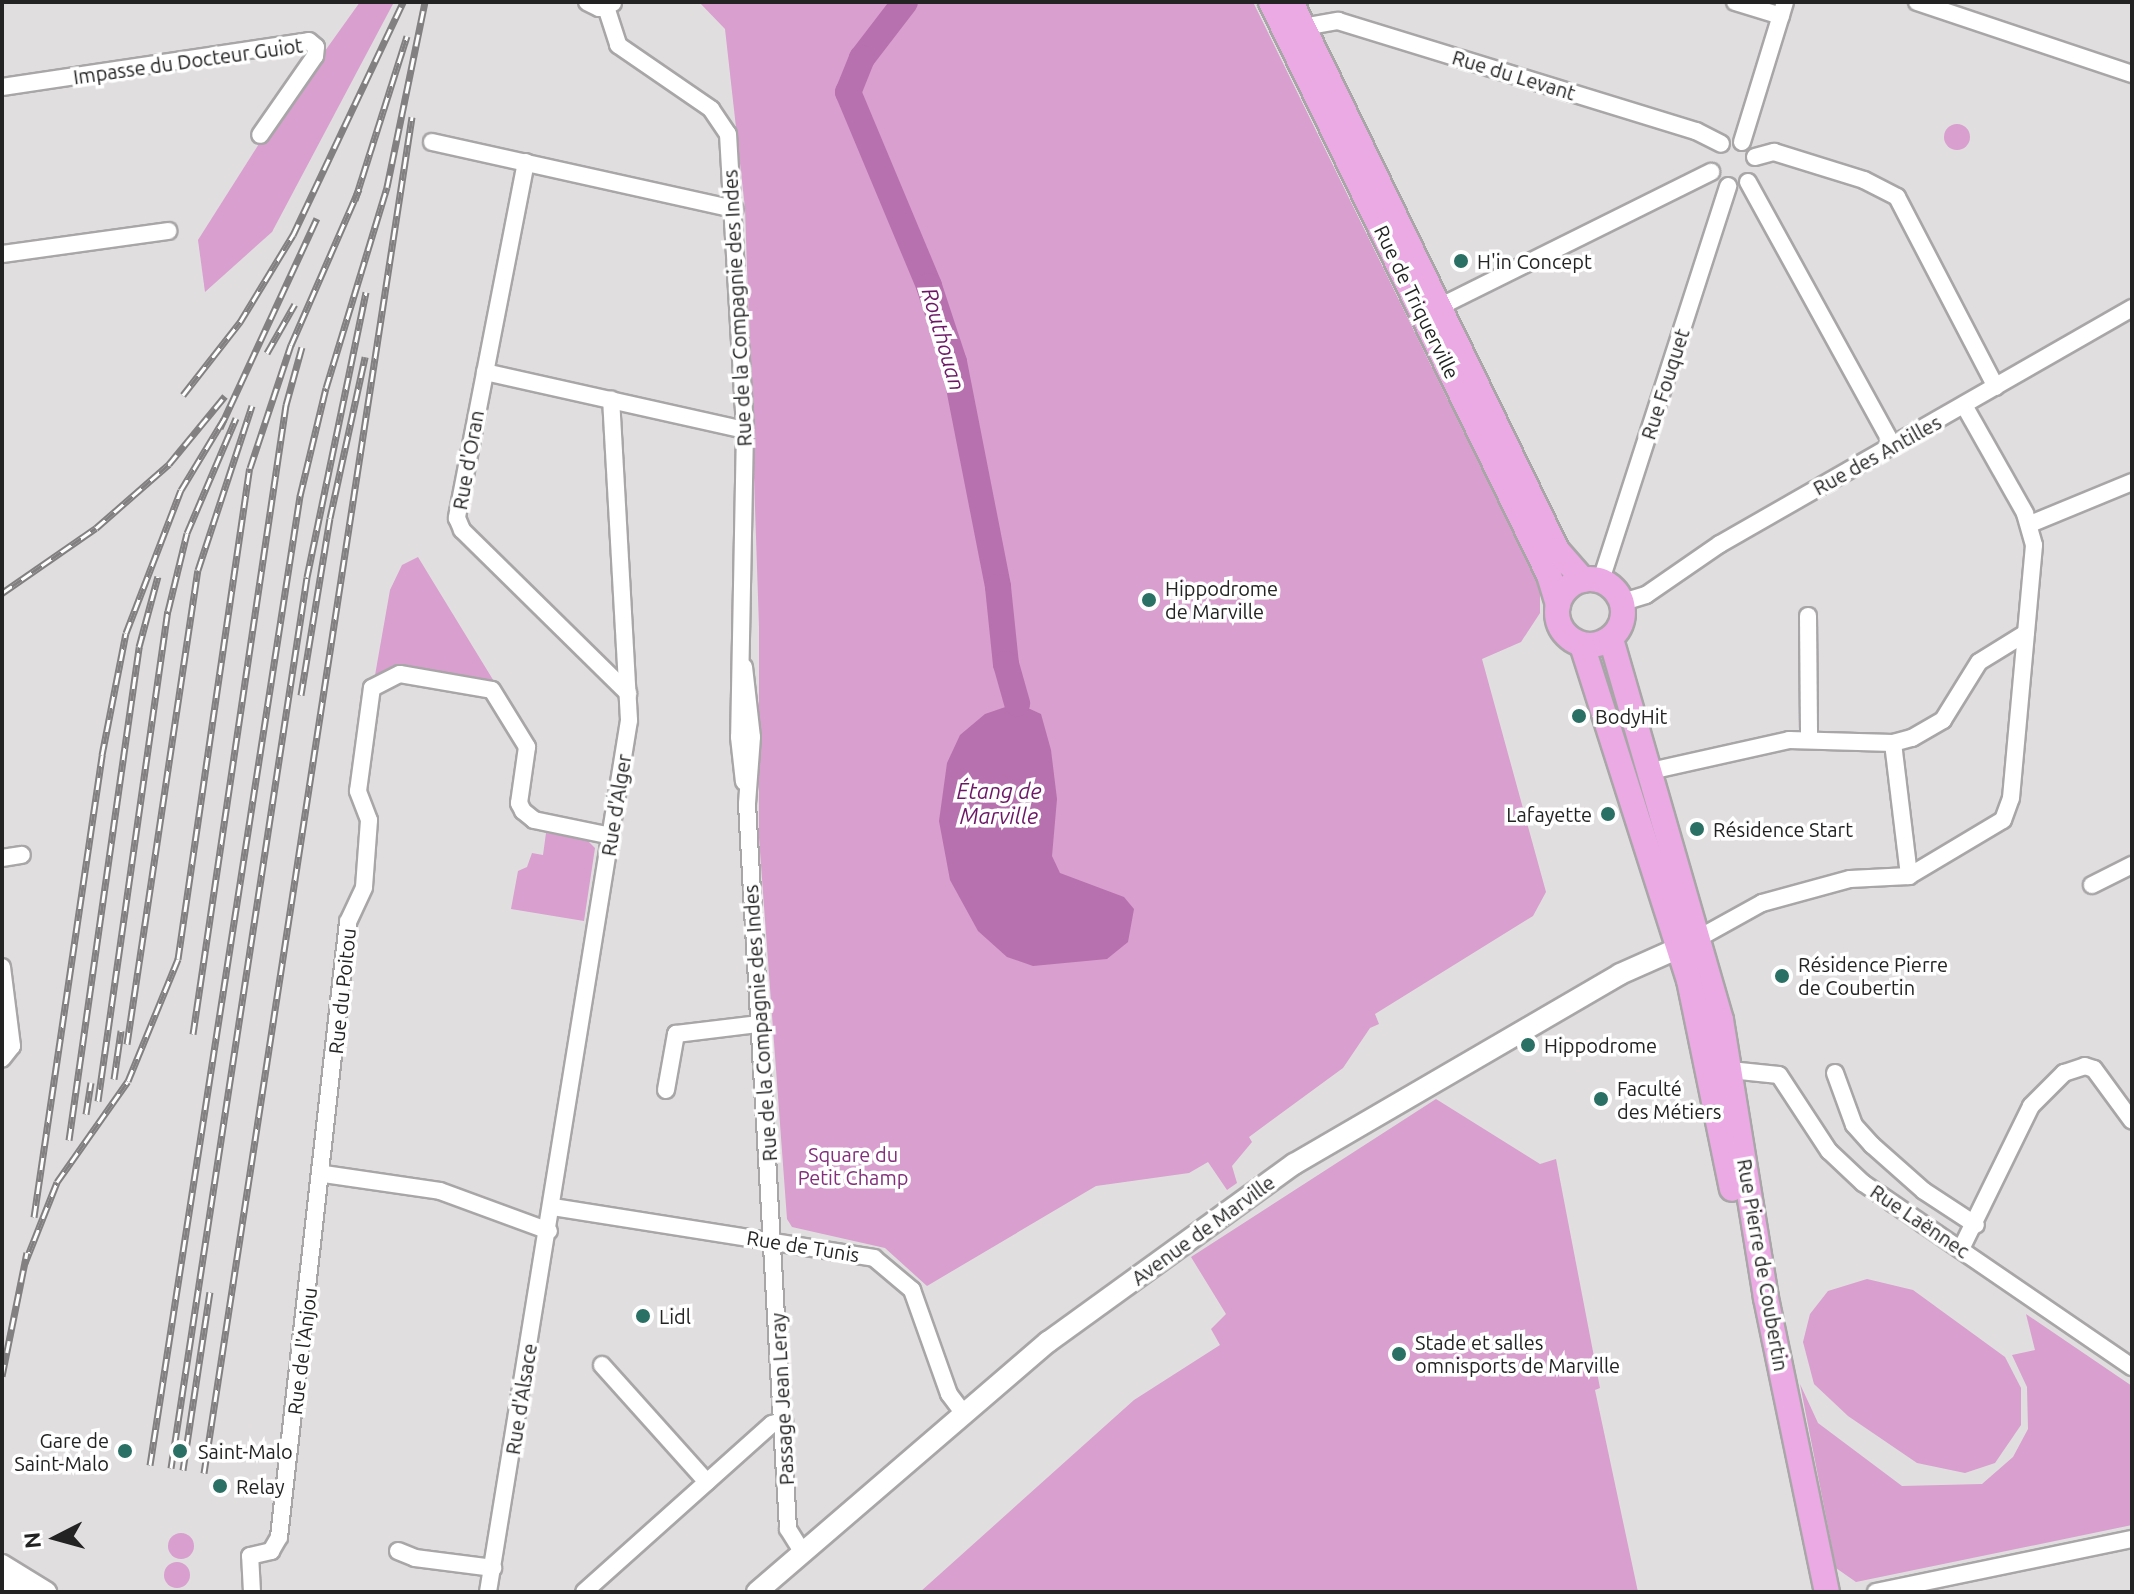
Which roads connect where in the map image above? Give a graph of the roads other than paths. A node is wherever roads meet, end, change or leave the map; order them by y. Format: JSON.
{"nodes":[{"id":1,"x":587,"y":2,"type":"edge"},
{"id":2,"x":1271,"y":2,"type":"edge"},
{"id":3,"x":1291,"y":2,"type":"edge"},
{"id":4,"x":1735,"y":2,"type":"edge"},
{"id":5,"x":1917,"y":2,"type":"edge"},
{"id":6,"x":610,"y":4,"type":"edge"},
{"id":7,"x":1954,"y":8,"type":"edge"},
{"id":8,"x":1783,"y":9,"type":"edge"},
{"id":9,"x":1303,"y":27,"type":"junction"},
{"id":10,"x":2132,"y":74,"type":"edge"},
{"id":11,"x":2,"y":87,"type":"edge"},
{"id":12,"x":260,"y":135,"type":"dead end"},
{"id":13,"x":432,"y":142,"type":"dead end"},
{"id":14,"x":1742,"y":142,"type":"junction"},
{"id":15,"x":1721,"y":144,"type":"junction"},
{"id":16,"x":1755,"y":157,"type":"junction"},
{"id":17,"x":526,"y":162,"type":"junction"},
{"id":18,"x":1711,"y":172,"type":"junction"},
{"id":19,"x":1748,"y":182,"type":"junction"},
{"id":20,"x":1728,"y":186,"type":"junction"},
{"id":21,"x":735,"y":209,"type":"junction"},
{"id":22,"x":168,"y":231,"type":"dead end"},
{"id":23,"x":2,"y":254,"type":"edge"},
{"id":24,"x":1439,"y":307,"type":"junction"},
{"id":25,"x":2132,"y":308,"type":"edge"},
{"id":26,"x":485,"y":372,"type":"junction"},
{"id":27,"x":1996,"y":387,"type":"junction"},
{"id":28,"x":611,"y":400,"type":"junction"},
{"id":29,"x":1964,"y":405,"type":"junction"},
{"id":30,"x":745,"y":430,"type":"junction"},
{"id":31,"x":1893,"y":446,"type":"junction"},
{"id":32,"x":2132,"y":482,"type":"edge"},
{"id":33,"x":2030,"y":524,"type":"junction"},
{"id":34,"x":1592,"y":580,"type":"junction"},
{"id":35,"x":1623,"y":602,"type":"junction"},
{"id":36,"x":1558,"y":605,"type":"junction"},
{"id":37,"x":1808,"y":616,"type":"dead end"},
{"id":38,"x":2026,"y":633,"type":"junction"},
{"id":39,"x":1611,"y":639,"type":"junction"},
{"id":40,"x":1582,"y":645,"type":"junction"},
{"id":41,"x":628,"y":693,"type":"junction"},
{"id":42,"x":1809,"y":737,"type":"junction"},
{"id":43,"x":1893,"y":743,"type":"junction"},
{"id":44,"x":1646,"y":772,"type":"junction"},
{"id":45,"x":611,"y":836,"type":"junction"},
{"id":46,"x":22,"y":855,"type":"dead end"},
{"id":47,"x":2,"y":858,"type":"edge"},
{"id":48,"x":2132,"y":865,"type":"edge"},
{"id":49,"x":1909,"y":876,"type":"junction"},
{"id":50,"x":2092,"y":885,"type":"dead end"},
{"id":51,"x":1689,"y":943,"type":"junction"},
{"id":52,"x":2,"y":967,"type":"edge"},
{"id":53,"x":759,"y":1024,"type":"junction"},
{"id":54,"x":2,"y":1059,"type":"edge"},
{"id":55,"x":1730,"y":1070,"type":"junction"},
{"id":56,"x":1835,"y":1073,"type":"dead end"},
{"id":57,"x":666,"y":1090,"type":"dead end"},
{"id":58,"x":2132,"y":1121,"type":"edge"},
{"id":59,"x":324,"y":1174,"type":"junction"},
{"id":60,"x":553,"y":1207,"type":"junction"},
{"id":61,"x":1976,"y":1225,"type":"junction"},
{"id":62,"x":549,"y":1231,"type":"junction"},
{"id":63,"x":774,"y":1241,"type":"junction"},
{"id":64,"x":1961,"y":1249,"type":"junction"},
{"id":65,"x":602,"y":1365,"type":"dead end"},
{"id":66,"x":2132,"y":1367,"type":"edge"},
{"id":67,"x":962,"y":1411,"type":"junction"},
{"id":68,"x":784,"y":1420,"type":"junction"},
{"id":69,"x":707,"y":1482,"type":"junction"},
{"id":70,"x":2132,"y":1539,"type":"edge"},
{"id":71,"x":398,"y":1551,"type":"dead end"},
{"id":72,"x":803,"y":1553,"type":"junction"},
{"id":73,"x":2,"y":1565,"type":"edge"},
{"id":74,"x":493,"y":1568,"type":"junction"},
{"id":75,"x":2,"y":1581,"type":"edge"},
{"id":76,"x":20,"y":1592,"type":"edge"},
{"id":77,"x":46,"y":1592,"type":"edge"},
{"id":78,"x":252,"y":1592,"type":"edge"},
{"id":79,"x":488,"y":1592,"type":"edge"},
{"id":80,"x":584,"y":1592,"type":"edge"},
{"id":81,"x":757,"y":1592,"type":"edge"},
{"id":82,"x":1810,"y":1592,"type":"edge"},
{"id":83,"x":1827,"y":1592,"type":"edge"},
{"id":84,"x":1876,"y":1592,"type":"edge"}],
"edges":[{"from":1,"to":6,"type":"street"},
{"from":2,"to":36,"type":"main road","name":"Rue de Triquerville"},
{"from":3,"to":9,"type":"main road","name":"Rue de Triquerville"},
{"from":4,"to":8,"type":"street"},
{"from":5,"to":7,"type":"street"},
{"from":6,"to":21,"type":"street","name":"Rue de la Compagnie des Indes"},
{"from":7,"to":10,"type":"street"},
{"from":8,"to":14,"type":"street"},
{"from":9,"to":15,"type":"street","name":"Rue du Levant"},
{"from":9,"to":24,"type":"main road","name":"Rue de Triquerville"},
{"from":11,"to":12,"type":"street","name":"Impasse du Docteur Guiot"},
{"from":13,"to":17,"type":"street"},
{"from":14,"to":15,"type":"street"},
{"from":14,"to":16,"type":"street"},
{"from":15,"to":18,"type":"street"},
{"from":16,"to":19,"type":"street"},
{"from":16,"to":27,"type":"street"},
{"from":17,"to":21,"type":"street"},
{"from":17,"to":26,"type":"street","name":"Rue d'Oran"},
{"from":18,"to":20,"type":"street"},
{"from":18,"to":24,"type":"street"},
{"from":19,"to":20,"type":"street"},
{"from":19,"to":31,"type":"street"},
{"from":20,"to":34,"type":"street","name":"Rue Fouquet"},
{"from":21,"to":30,"type":"street","name":"Rue de la Compagnie des Indes"},
{"from":22,"to":23,"type":"street"},
{"from":24,"to":34,"type":"main road","name":"Rue de Triquerville"},
{"from":25,"to":27,"type":"street","name":"Rue des Antilles"},
{"from":26,"to":28,"type":"street"},
{"from":26,"to":41,"type":"street","name":"Rue d'Oran"},
{"from":27,"to":29,"type":"street","name":"Rue des Antilles"},
{"from":28,"to":30,"type":"street"},
{"from":28,"to":41,"type":"street","name":"Rue d'Alger"},
{"from":29,"to":31,"type":"street","name":"Rue des Antilles"},
{"from":29,"to":33,"type":"street"},
{"from":30,"to":53,"type":"street","name":"Rue de la Compagnie des Indes"},
{"from":31,"to":35,"type":"street","name":"Rue des Antilles"},
{"from":32,"to":33,"type":"street"},
{"from":33,"to":38,"type":"street"},
{"from":34,"to":35,"type":"main road"},
{"from":34,"to":36,"type":"main road"},
{"from":35,"to":39,"type":"main road"},
{"from":36,"to":40,"type":"main road"},
{"from":37,"to":42,"type":"street"},
{"from":38,"to":43,"type":"street"},
{"from":38,"to":49,"type":"street"},
{"from":39,"to":40,"type":"main road"},
{"from":39,"to":44,"type":"main road"},
{"from":40,"to":51,"type":"main road"},
{"from":41,"to":45,"type":"street","name":"Rue d'Alger"},
{"from":42,"to":43,"type":"street"},
{"from":42,"to":44,"type":"street"},
{"from":43,"to":49,"type":"street"},
{"from":44,"to":51,"type":"main road"},
{"from":45,"to":59,"type":"street","name":"Rue du Poitou"},
{"from":45,"to":60,"type":"street","name":"Rue d'Alger"},
{"from":46,"to":47,"type":"street"},
{"from":48,"to":50,"type":"street"},
{"from":49,"to":51,"type":"street"},
{"from":51,"to":55,"type":"main road","name":"Rue Pierre de Coubertin"},
{"from":51,"to":67,"type":"street","name":"Avenue de Marville"},
{"from":51,"to":82,"type":"main road","name":"Rue Pierre de Coubertin"},
{"from":52,"to":54,"type":"street"},
{"from":53,"to":57,"type":"street"},
{"from":53,"to":63,"type":"street","name":"Rue de la Compagnie des Indes"},
{"from":55,"to":64,"type":"street","name":"Rue Laënnec"},
{"from":55,"to":83,"type":"main road","name":"Rue Pierre de Coubertin"},
{"from":56,"to":61,"type":"street"},
{"from":58,"to":61,"type":"street"},
{"from":59,"to":62,"type":"street"},
{"from":59,"to":78,"type":"street","name":"Rue de l'Anjou"},
{"from":60,"to":62,"type":"street","name":"Rue d'Alsace"},
{"from":60,"to":63,"type":"street","name":"Rue de Tunis"},
{"from":61,"to":64,"type":"street"},
{"from":62,"to":74,"type":"street","name":"Rue d'Alsace"},
{"from":63,"to":67,"type":"street","name":"Rue de Tunis"},
{"from":63,"to":68,"type":"street","name":"Passage Jean Leray"},
{"from":64,"to":66,"type":"street","name":"Rue Laënnec"},
{"from":65,"to":69,"type":"street"},
{"from":67,"to":72,"type":"street","name":"Avenue de Marville"},
{"from":68,"to":69,"type":"street"},
{"from":68,"to":72,"type":"street","name":"Passage Jean Leray"},
{"from":69,"to":80,"type":"street"},
{"from":70,"to":84,"type":"street"},
{"from":71,"to":74,"type":"street"},
{"from":72,"to":81,"type":"street","name":"Avenue de Marville"},
{"from":73,"to":77,"type":"street"},
{"from":74,"to":79,"type":"street","name":"Rue d'Alsace"},
{"from":75,"to":76,"type":"street"}]}
